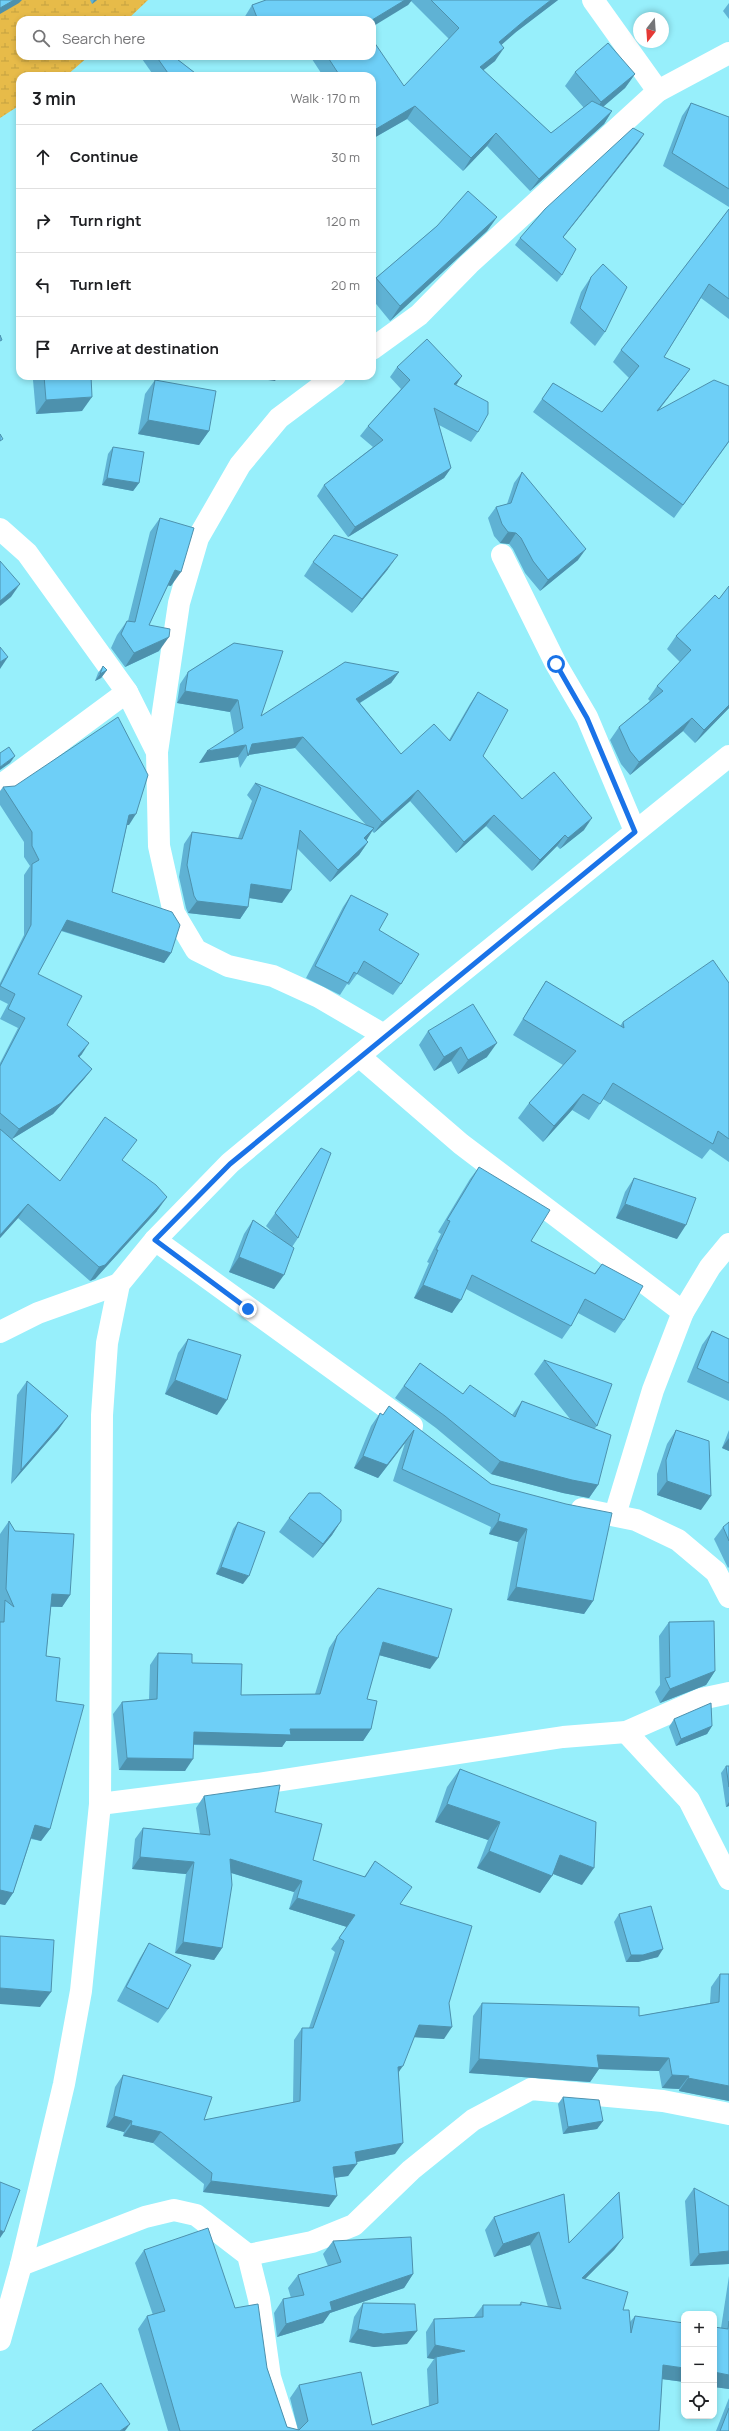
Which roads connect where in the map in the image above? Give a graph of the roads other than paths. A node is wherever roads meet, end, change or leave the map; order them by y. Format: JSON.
{"nodes":[{"id":1,"x":593,"y":0,"type":"edge"},
{"id":2,"x":729,"y":53,"type":"edge"},
{"id":3,"x":658,"y":91,"type":"junction"},
{"id":4,"x":376,"y":346,"type":"edge"},
{"id":5,"x":330,"y":380,"type":"edge"},
{"id":6,"x":0,"y":529,"type":"edge"},
{"id":7,"x":502,"y":555,"type":"dead end"},
{"id":8,"x":127,"y":692,"type":"junction"},
{"id":9,"x":157,"y":752,"type":"junction"},
{"id":10,"x":729,"y":756,"type":"edge"},
{"id":11,"x":0,"y":786,"type":"edge"},
{"id":12,"x":635,"y":832,"type":"junction"},
{"id":13,"x":384,"y":1035,"type":"junction"},
{"id":14,"x":359,"y":1056,"type":"junction"},
{"id":15,"x":155,"y":1240,"type":"junction"},
{"id":16,"x":729,"y":1244,"type":"edge"},
{"id":17,"x":119,"y":1284,"type":"junction"},
{"id":18,"x":683,"y":1312,"type":"junction"},
{"id":19,"x":0,"y":1332,"type":"edge"},
{"id":20,"x":428,"y":1438,"type":"edge"},
{"id":21,"x":560,"y":1505,"type":"edge"},
{"id":22,"x":615,"y":1515,"type":"junction"},
{"id":23,"x":729,"y":1597,"type":"edge"},
{"id":24,"x":729,"y":1693,"type":"edge"},
{"id":25,"x":626,"y":1732,"type":"junction"},
{"id":26,"x":100,"y":1804,"type":"junction"},
{"id":27,"x":729,"y":1878,"type":"edge"},
{"id":28,"x":729,"y":2114,"type":"edge"},
{"id":29,"x":248,"y":2255,"type":"junction"},
{"id":30,"x":21,"y":2266,"type":"junction"},
{"id":31,"x":5,"y":2312,"type":"edge"},
{"id":32,"x":0,"y":2340,"type":"edge"},
{"id":33,"x":286,"y":2431,"type":"edge"}],
"edges":[{"from":1,"to":3,"type":"street"},
{"from":2,"to":3,"type":"street"},
{"from":3,"to":4,"type":"street"},
{"from":5,"to":9,"type":"street"},
{"from":6,"to":8,"type":"street"},
{"from":7,"to":12,"type":"street"},
{"from":8,"to":9,"type":"street"},
{"from":8,"to":11,"type":"street"},
{"from":9,"to":13,"type":"street"},
{"from":10,"to":12,"type":"street"},
{"from":12,"to":13,"type":"street"},
{"from":13,"to":14,"type":"street"},
{"from":14,"to":15,"type":"street"},
{"from":14,"to":18,"type":"street"},
{"from":15,"to":17,"type":"street"},
{"from":15,"to":20,"type":"street"},
{"from":16,"to":18,"type":"street"},
{"from":17,"to":19,"type":"street"},
{"from":17,"to":26,"type":"street"},
{"from":18,"to":22,"type":"street"},
{"from":21,"to":22,"type":"street"},
{"from":22,"to":23,"type":"street"},
{"from":24,"to":25,"type":"street"},
{"from":25,"to":26,"type":"street"},
{"from":25,"to":27,"type":"street"},
{"from":26,"to":30,"type":"street"},
{"from":28,"to":29,"type":"street"},
{"from":29,"to":30,"type":"street"},
{"from":29,"to":33,"type":"street"},
{"from":30,"to":31,"type":"street"},
{"from":31,"to":32,"type":"street"}]}
